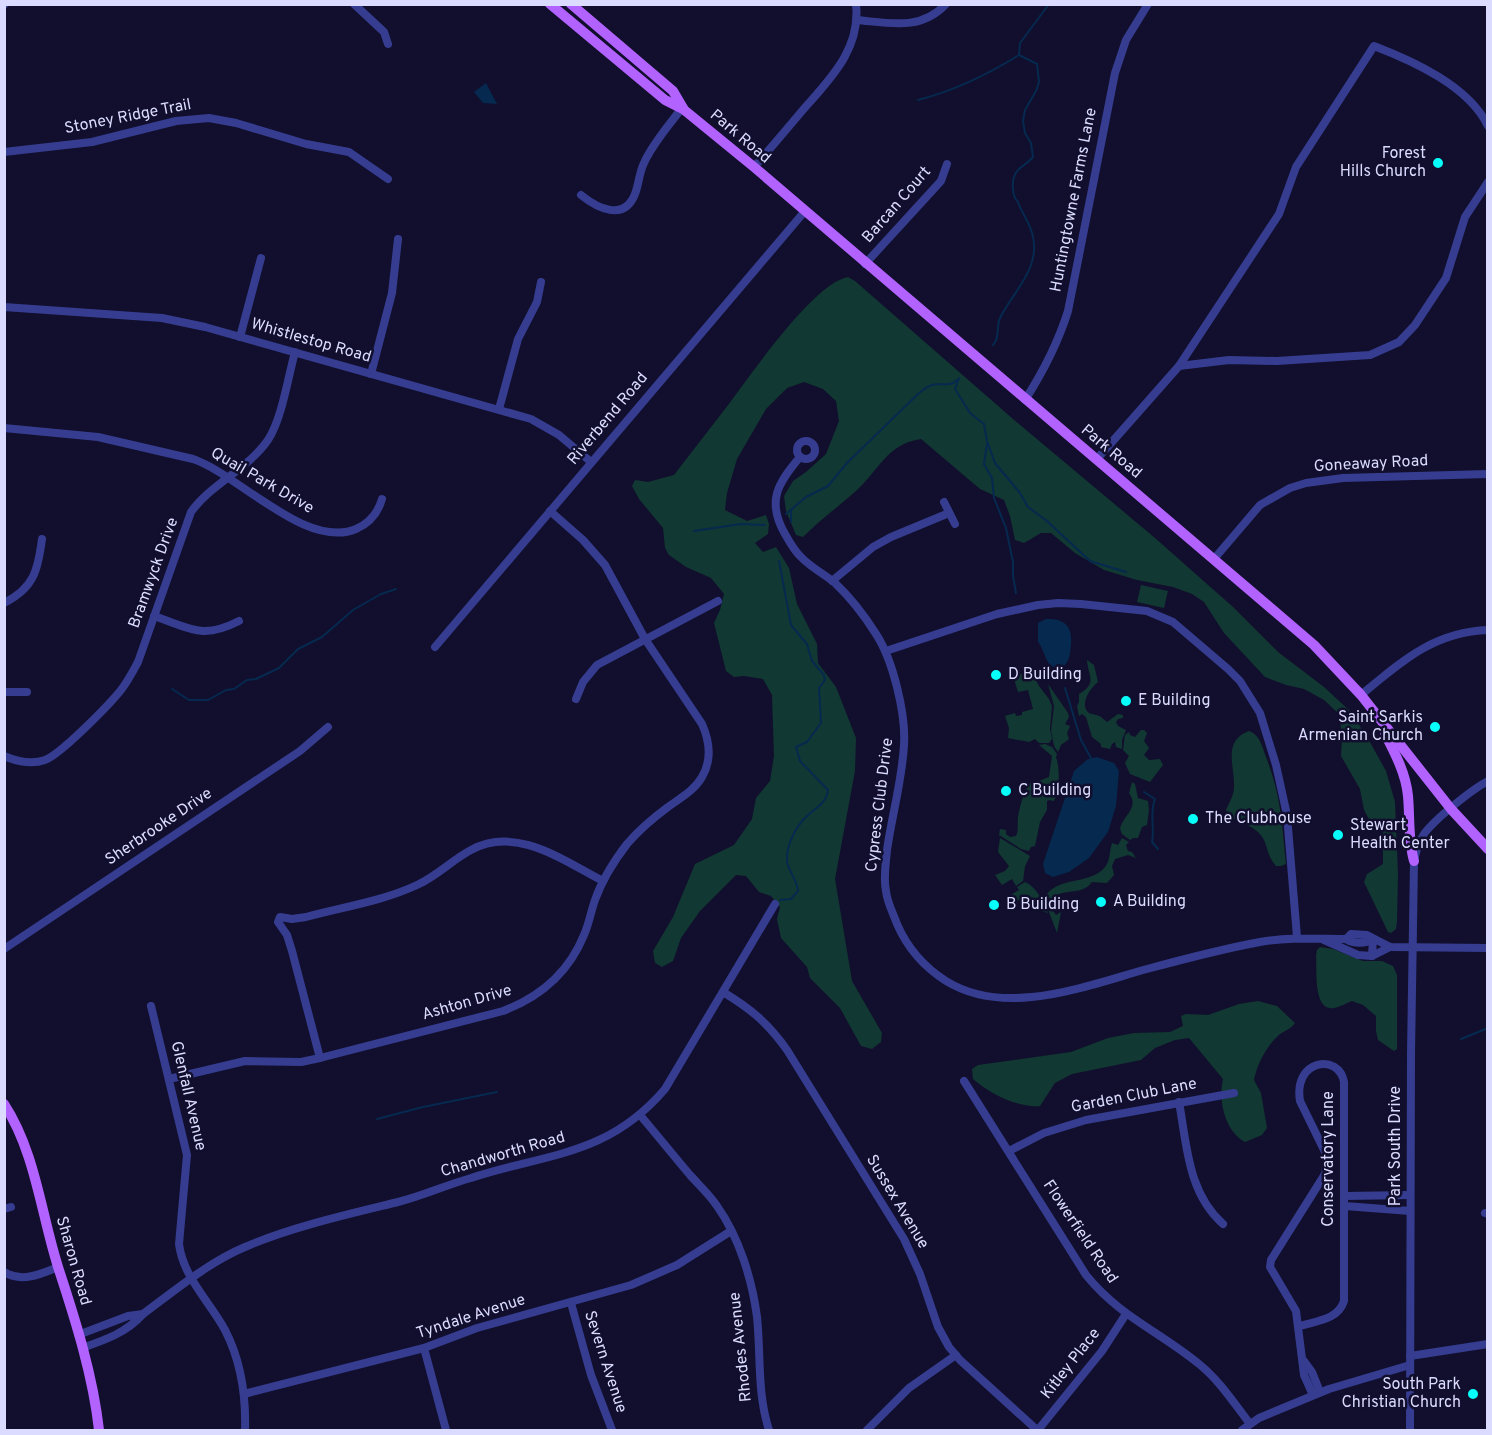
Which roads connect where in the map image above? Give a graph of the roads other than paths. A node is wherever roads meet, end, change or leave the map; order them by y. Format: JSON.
{"nodes":[{"id":1,"x":354,"y":4,"type":"edge"},
{"id":2,"x":550,"y":4,"type":"edge"},
{"id":3,"x":571,"y":4,"type":"edge"},
{"id":4,"x":856,"y":4,"type":"edge"},
{"id":5,"x":946,"y":4,"type":"edge"},
{"id":6,"x":1148,"y":4,"type":"edge"},
{"id":7,"x":857,"y":20,"type":"junction"},
{"id":8,"x":388,"y":44,"type":"dead end"},
{"id":9,"x":683,"y":109,"type":"junction"},
{"id":10,"x":1488,"y":126,"type":"edge"},
{"id":11,"x":4,"y":152,"type":"edge"},
{"id":12,"x":947,"y":164,"type":"dead end"},
{"id":13,"x":754,"y":167,"type":"junction"},
{"id":14,"x":388,"y":179,"type":"dead end"},
{"id":15,"x":1488,"y":182,"type":"edge"},
{"id":16,"x":581,"y":195,"type":"dead end"},
{"id":17,"x":805,"y":211,"type":"junction"},
{"id":18,"x":398,"y":239,"type":"dead end"},
{"id":19,"x":261,"y":258,"type":"dead end"},
{"id":20,"x":865,"y":264,"type":"junction"},
{"id":21,"x":541,"y":282,"type":"dead end"},
{"id":22,"x":4,"y":308,"type":"edge"},
{"id":23,"x":240,"y":337,"type":"junction"},
{"id":24,"x":295,"y":352,"type":"junction"},
{"id":25,"x":1179,"y":366,"type":"junction"},
{"id":26,"x":371,"y":374,"type":"junction"},
{"id":27,"x":1025,"y":400,"type":"junction"},
{"id":28,"x":499,"y":409,"type":"junction"},
{"id":29,"x":4,"y":428,"type":"edge"},
{"id":30,"x":800,"y":457,"type":"dead end"},
{"id":31,"x":1097,"y":459,"type":"junction"},
{"id":32,"x":591,"y":462,"type":"junction"},
{"id":33,"x":1488,"y":474,"type":"edge"},
{"id":34,"x":226,"y":478,"type":"junction"},
{"id":35,"x":382,"y":499,"type":"dead end"},
{"id":36,"x":944,"y":502,"type":"dead end"},
{"id":37,"x":550,"y":511,"type":"junction"},
{"id":38,"x":949,"y":513,"type":"junction"},
{"id":39,"x":955,"y":524,"type":"dead end"},
{"id":40,"x":42,"y":539,"type":"dead end"},
{"id":41,"x":1214,"y":559,"type":"junction"},
{"id":42,"x":832,"y":581,"type":"junction"},
{"id":43,"x":718,"y":601,"type":"dead end"},
{"id":44,"x":4,"y":603,"type":"edge"},
{"id":45,"x":154,"y":616,"type":"junction"},
{"id":46,"x":239,"y":621,"type":"dead end"},
{"id":47,"x":1488,"y":630,"type":"edge"},
{"id":48,"x":645,"y":639,"type":"junction"},
{"id":49,"x":435,"y":647,"type":"dead end"},
{"id":50,"x":886,"y":651,"type":"junction"},
{"id":51,"x":4,"y":692,"type":"edge"},
{"id":52,"x":27,"y":692,"type":"dead end"},
{"id":53,"x":1361,"y":695,"type":"junction"},
{"id":54,"x":576,"y":699,"type":"dead end"},
{"id":55,"x":1371,"y":708,"type":"junction"},
{"id":56,"x":328,"y":727,"type":"dead end"},
{"id":57,"x":4,"y":756,"type":"edge"},
{"id":58,"x":1488,"y":781,"type":"edge"},
{"id":59,"x":1451,"y":809,"type":"junction"},
{"id":60,"x":1488,"y":849,"type":"edge"},
{"id":61,"x":1414,"y":861,"type":"junction"},
{"id":62,"x":603,"y":881,"type":"junction"},
{"id":63,"x":775,"y":904,"type":"dead end"},
{"id":64,"x":1297,"y":937,"type":"junction"},
{"id":65,"x":1321,"y":939,"type":"junction"},
{"id":66,"x":1373,"y":939,"type":"junction"},
{"id":67,"x":1390,"y":948,"type":"junction"},
{"id":68,"x":1414,"y":948,"type":"junction"},
{"id":69,"x":1488,"y":948,"type":"edge"},
{"id":70,"x":4,"y":949,"type":"edge"},
{"id":71,"x":1372,"y":956,"type":"junction"},
{"id":72,"x":723,"y":992,"type":"junction"},
{"id":73,"x":151,"y":1006,"type":"dead end"},
{"id":74,"x":320,"y":1058,"type":"junction"},
{"id":75,"x":169,"y":1079,"type":"junction"},
{"id":76,"x":964,"y":1081,"type":"dead end"},
{"id":77,"x":1234,"y":1093,"type":"dead end"},
{"id":78,"x":1179,"y":1102,"type":"junction"},
{"id":79,"x":4,"y":1104,"type":"edge"},
{"id":80,"x":640,"y":1115,"type":"junction"},
{"id":81,"x":1009,"y":1151,"type":"junction"},
{"id":82,"x":1410,"y":1195,"type":"junction"},
{"id":83,"x":1345,"y":1196,"type":"junction"},
{"id":84,"x":1345,"y":1206,"type":"junction"},
{"id":85,"x":1410,"y":1211,"type":"junction"},
{"id":86,"x":1223,"y":1224,"type":"dead end"},
{"id":87,"x":731,"y":1231,"type":"junction"},
{"id":88,"x":58,"y":1267,"type":"junction"},
{"id":89,"x":4,"y":1272,"type":"edge"},
{"id":90,"x":192,"y":1279,"type":"junction"},
{"id":91,"x":571,"y":1303,"type":"junction"},
{"id":92,"x":143,"y":1314,"type":"junction"},
{"id":93,"x":1126,"y":1314,"type":"junction"},
{"id":94,"x":1300,"y":1326,"type":"junction"},
{"id":95,"x":78,"y":1335,"type":"junction"},
{"id":96,"x":1488,"y":1344,"type":"edge"},
{"id":97,"x":82,"y":1348,"type":"junction"},
{"id":98,"x":424,"y":1348,"type":"junction"},
{"id":99,"x":956,"y":1355,"type":"junction"},
{"id":100,"x":1410,"y":1360,"type":"junction"},
{"id":101,"x":244,"y":1394,"type":"junction"},
{"id":102,"x":1316,"y":1394,"type":"junction"},
{"id":103,"x":1250,"y":1424,"type":"junction"},
{"id":104,"x":99,"y":1431,"type":"edge"},
{"id":105,"x":245,"y":1431,"type":"edge"},
{"id":106,"x":446,"y":1431,"type":"edge"},
{"id":107,"x":612,"y":1431,"type":"edge"},
{"id":108,"x":769,"y":1431,"type":"edge"},
{"id":109,"x":867,"y":1431,"type":"edge"},
{"id":110,"x":1038,"y":1431,"type":"edge"},
{"id":111,"x":1242,"y":1431,"type":"edge"},
{"id":112,"x":1410,"y":1431,"type":"edge"}],
"edges":[{"from":1,"to":8,"type":"street"},
{"from":2,"to":9,"type":"main road","name":"Park Road"},
{"from":3,"to":9,"type":"main road","name":"Park Road"},
{"from":4,"to":7,"type":"street"},
{"from":5,"to":7,"type":"street"},
{"from":6,"to":27,"type":"street","name":"Huntingtowne Farms Lane"},
{"from":7,"to":13,"type":"street"},
{"from":9,"to":13,"type":"main road","name":"Park Road"},
{"from":9,"to":16,"type":"street"},
{"from":10,"to":25,"type":"street"},
{"from":11,"to":14,"type":"street","name":"Stoney Ridge Trail"},
{"from":12,"to":20,"type":"street","name":"Barcan Court"},
{"from":13,"to":17,"type":"main road","name":"Park Road"},
{"from":15,"to":25,"type":"street"},
{"from":17,"to":20,"type":"main road","name":"Park Road"},
{"from":17,"to":32,"type":"street","name":"Riverbend Road"},
{"from":18,"to":26,"type":"street"},
{"from":19,"to":23,"type":"street"},
{"from":20,"to":27,"type":"main road","name":"Park Road"},
{"from":21,"to":28,"type":"street"},
{"from":22,"to":23,"type":"street","name":"Whistlestop Road"},
{"from":23,"to":24,"type":"street","name":"Whistlestop Road"},
{"from":24,"to":26,"type":"street","name":"Whistlestop Road"},
{"from":24,"to":34,"type":"street","name":"Bramwyck Drive"},
{"from":25,"to":31,"type":"street"},
{"from":26,"to":28,"type":"street","name":"Whistlestop Road"},
{"from":27,"to":31,"type":"main road","name":"Park Road"},
{"from":28,"to":32,"type":"street","name":"Whistlestop Road"},
{"from":29,"to":34,"type":"street","name":"Quail Park Drive"},
{"from":30,"to":42,"type":"street","name":"Cypress Club Drive"},
{"from":31,"to":41,"type":"main road","name":"Park Road"},
{"from":32,"to":37,"type":"street","name":"Riverbend Road"},
{"from":33,"to":41,"type":"street","name":"Goneaway Road"},
{"from":34,"to":35,"type":"street","name":"Quail Park Drive"},
{"from":34,"to":45,"type":"street","name":"Bramwyck Drive"},
{"from":36,"to":38,"type":"street"},
{"from":37,"to":48,"type":"street","name":"Ashton Drive"},
{"from":37,"to":49,"type":"street","name":"Riverbend Road"},
{"from":38,"to":39,"type":"street"},
{"from":38,"to":42,"type":"street"},
{"from":40,"to":44,"type":"street"},
{"from":41,"to":53,"type":"main road","name":"Park Road"},
{"from":42,"to":50,"type":"street","name":"Cypress Club Drive"},
{"from":43,"to":48,"type":"street"},
{"from":45,"to":46,"type":"street"},
{"from":45,"to":57,"type":"street","name":"Bramwyck Drive"},
{"from":47,"to":53,"type":"street"},
{"from":48,"to":54,"type":"street"},
{"from":48,"to":62,"type":"street","name":"Ashton Drive"},
{"from":50,"to":64,"type":"street"},
{"from":50,"to":64,"type":"street","name":"Cypress Club Drive"},
{"from":51,"to":52,"type":"street"},
{"from":53,"to":55,"type":"main road","name":"Park Road"},
{"from":55,"to":59,"type":"main road","name":"Park Road"},
{"from":55,"to":61,"type":"main road"},
{"from":56,"to":70,"type":"street","name":"Sherbrooke Drive"},
{"from":58,"to":59,"type":"street"},
{"from":59,"to":60,"type":"main road","name":"Park Road"},
{"from":59,"to":61,"type":"street"},
{"from":61,"to":68,"type":"street","name":"Park South Drive"},
{"from":62,"to":74,"type":"street","name":"Ashton Drive"},
{"from":62,"to":74,"type":"street"},
{"from":63,"to":72,"type":"street","name":"Chandworth Road"},
{"from":64,"to":65,"type":"street","name":"Cypress Club Drive"},
{"from":65,"to":66,"type":"street","name":"Cypress Club Drive"},
{"from":65,"to":71,"type":"street","name":"Cypress Club Drive"},
{"from":66,"to":67,"type":"street","name":"Cypress Club Drive"},
{"from":66,"to":71,"type":"street"},
{"from":67,"to":68,"type":"street","name":"Cypress Club Drive"},
{"from":67,"to":71,"type":"street","name":"Cypress Club Drive"},
{"from":68,"to":69,"type":"street","name":"Cypress Club Drive"},
{"from":68,"to":82,"type":"street","name":"Park South Drive"},
{"from":72,"to":80,"type":"street","name":"Chandworth Road"},
{"from":72,"to":99,"type":"street","name":"Sussex Avenue"},
{"from":73,"to":75,"type":"street","name":"Glenfall Avenue"},
{"from":74,"to":75,"type":"street","name":"Ashton Drive"},
{"from":75,"to":90,"type":"street","name":"Glenfall Avenue"},
{"from":76,"to":81,"type":"street","name":"Flowerfield Road"},
{"from":77,"to":78,"type":"street","name":"Garden Club Lane"},
{"from":78,"to":81,"type":"street","name":"Garden Club Lane"},
{"from":78,"to":86,"type":"street"},
{"from":79,"to":88,"type":"main road","name":"Sharon Road"},
{"from":80,"to":87,"type":"street","name":"Rhodes Avenue"},
{"from":80,"to":90,"type":"street","name":"Chandworth Road"},
{"from":81,"to":93,"type":"street","name":"Flowerfield Road"},
{"from":82,"to":83,"type":"street"},
{"from":82,"to":85,"type":"street","name":"Park South Drive"},
{"from":83,"to":84,"type":"street","name":"Conservatory Lane"},
{"from":83,"to":94,"type":"street","name":"Conservatory Lane"},
{"from":84,"to":85,"type":"street"},
{"from":84,"to":94,"type":"street","name":"Conservatory Lane"},
{"from":85,"to":100,"type":"street","name":"Park South Drive"},
{"from":87,"to":91,"type":"street","name":"Tyndale Avenue"},
{"from":87,"to":108,"type":"street","name":"Rhodes Avenue"},
{"from":88,"to":89,"type":"street"},
{"from":88,"to":95,"type":"main road","name":"Sharon Road"},
{"from":90,"to":92,"type":"street","name":"Chandworth Road"},
{"from":90,"to":101,"type":"street","name":"Glenfall Avenue"},
{"from":91,"to":98,"type":"street","name":"Tyndale Avenue"},
{"from":91,"to":107,"type":"street","name":"Severn Avenue"},
{"from":92,"to":95,"type":"street","name":"Chandworth Road"},
{"from":92,"to":97,"type":"street","name":"Chandworth Road"},
{"from":93,"to":103,"type":"street","name":"Flowerfield Road"},
{"from":93,"to":110,"type":"street","name":"Kitley Place"},
{"from":94,"to":102,"type":"street","name":"Conservatory Lane"},
{"from":95,"to":97,"type":"main road","name":"Sharon Road"},
{"from":96,"to":100,"type":"street"},
{"from":97,"to":104,"type":"main road","name":"Sharon Road"},
{"from":98,"to":101,"type":"street","name":"Tyndale Avenue"},
{"from":98,"to":106,"type":"street"},
{"from":99,"to":109,"type":"street"},
{"from":99,"to":110,"type":"street","name":"Sussex Avenue"},
{"from":100,"to":102,"type":"street"},
{"from":100,"to":112,"type":"street","name":"Park South Drive"},
{"from":101,"to":105,"type":"street","name":"Glenfall Avenue"},
{"from":102,"to":103,"type":"street"},
{"from":103,"to":111,"type":"street"}]}
